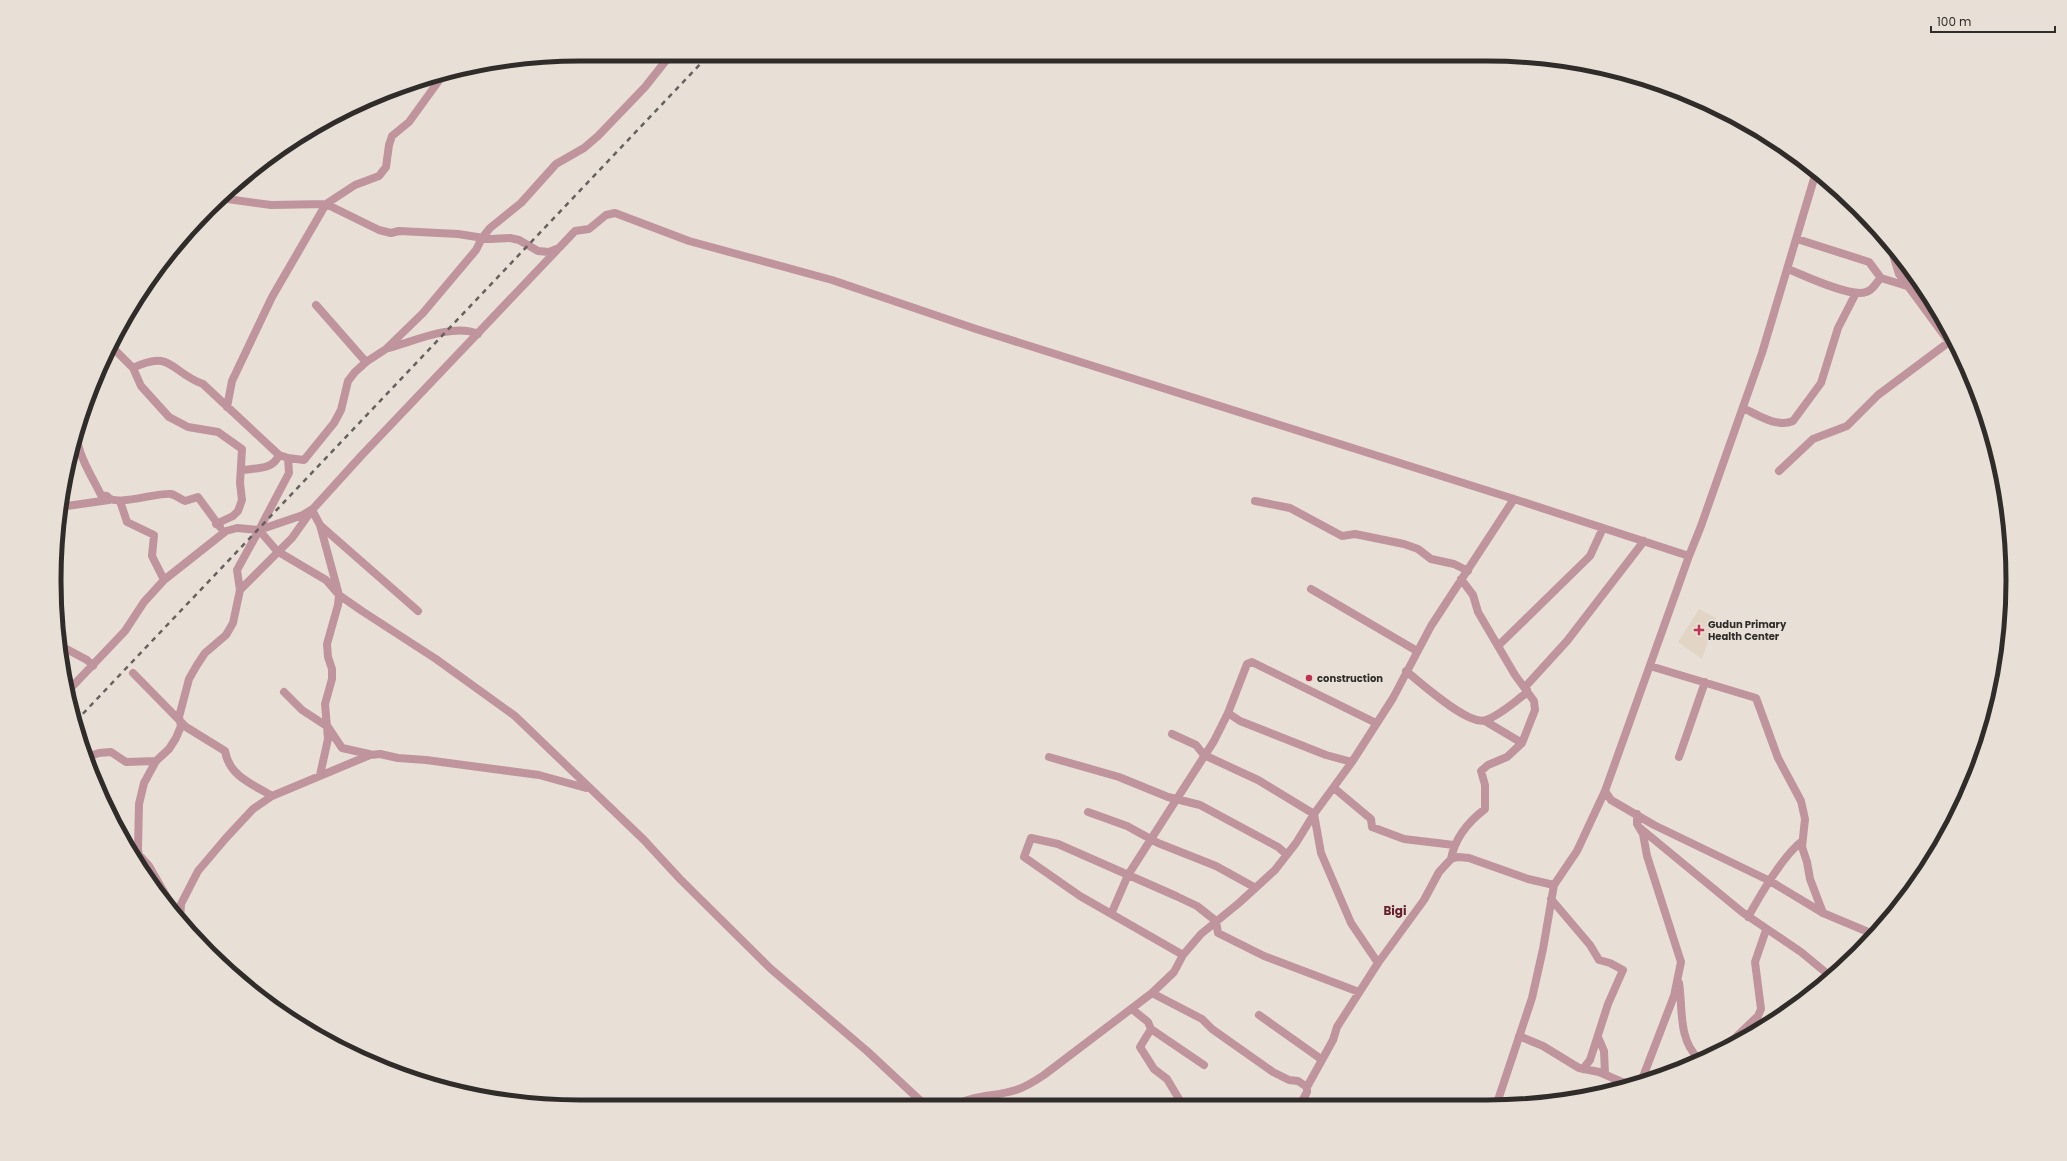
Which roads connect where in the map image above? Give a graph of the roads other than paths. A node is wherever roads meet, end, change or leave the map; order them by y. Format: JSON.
{"nodes":[{"id":1,"x":666,"y":61,"type":"edge"},
{"id":2,"x":438,"y":81,"type":"edge"},
{"id":3,"x":1814,"y":178,"type":"edge"},
{"id":4,"x":228,"y":199,"type":"edge"},
{"id":5,"x":326,"y":204,"type":"junction"},
{"id":6,"x":482,"y":238,"type":"junction"},
{"id":7,"x":1797,"y":239,"type":"junction"},
{"id":8,"x":559,"y":248,"type":"junction"},
{"id":9,"x":1894,"y":259,"type":"edge"},
{"id":10,"x":1788,"y":269,"type":"junction"},
{"id":11,"x":1881,"y":278,"type":"junction"},
{"id":12,"x":1907,"y":286,"type":"junction"},
{"id":13,"x":1856,"y":292,"type":"junction"},
{"id":14,"x":316,"y":305,"type":"dead end"},
{"id":15,"x":478,"y":334,"type":"junction"},
{"id":16,"x":1943,"y":334,"type":"edge"},
{"id":17,"x":1948,"y":343,"type":"edge"},
{"id":18,"x":386,"y":349,"type":"junction"},
{"id":19,"x":115,"y":350,"type":"edge"},
{"id":20,"x":366,"y":362,"type":"junction"},
{"id":21,"x":133,"y":368,"type":"junction"},
{"id":22,"x":227,"y":407,"type":"junction"},
{"id":23,"x":1743,"y":408,"type":"junction"},
{"id":24,"x":78,"y":450,"type":"edge"},
{"id":25,"x":279,"y":455,"type":"junction"},
{"id":26,"x":288,"y":458,"type":"junction"},
{"id":27,"x":242,"y":470,"type":"junction"},
{"id":28,"x":1779,"y":471,"type":"dead end"},
{"id":29,"x":1514,"y":499,"type":"junction"},
{"id":30,"x":109,"y":500,"type":"junction"},
{"id":31,"x":120,"y":501,"type":"junction"},
{"id":32,"x":1255,"y":501,"type":"dead end"},
{"id":33,"x":66,"y":506,"type":"edge"},
{"id":34,"x":312,"y":510,"type":"junction"},
{"id":35,"x":216,"y":524,"type":"junction"},
{"id":36,"x":320,"y":525,"type":"junction"},
{"id":37,"x":1603,"y":528,"type":"junction"},
{"id":38,"x":259,"y":530,"type":"junction"},
{"id":39,"x":226,"y":531,"type":"junction"},
{"id":40,"x":1644,"y":541,"type":"junction"},
{"id":41,"x":277,"y":551,"type":"junction"},
{"id":42,"x":1689,"y":556,"type":"junction"},
{"id":43,"x":1468,"y":570,"type":"junction"},
{"id":44,"x":1461,"y":579,"type":"junction"},
{"id":45,"x":164,"y":580,"type":"junction"},
{"id":46,"x":1311,"y":589,"type":"dead end"},
{"id":47,"x":240,"y":590,"type":"junction"},
{"id":48,"x":339,"y":594,"type":"junction"},
{"id":49,"x":418,"y":611,"type":"dead end"},
{"id":50,"x":1498,"y":646,"type":"junction"},
{"id":51,"x":65,"y":648,"type":"edge"},
{"id":52,"x":1417,"y":651,"type":"junction"},
{"id":53,"x":93,"y":666,"type":"junction"},
{"id":54,"x":1650,"y":666,"type":"junction"},
{"id":55,"x":1406,"y":671,"type":"junction"},
{"id":56,"x":133,"y":673,"type":"dead end"},
{"id":57,"x":1705,"y":682,"type":"junction"},
{"id":58,"x":72,"y":687,"type":"edge"},
{"id":59,"x":1526,"y":689,"type":"junction"},
{"id":60,"x":284,"y":692,"type":"dead end"},
{"id":61,"x":1228,"y":713,"type":"junction"},
{"id":62,"x":179,"y":717,"type":"junction"},
{"id":63,"x":1485,"y":721,"type":"junction"},
{"id":64,"x":1376,"y":723,"type":"junction"},
{"id":65,"x":328,"y":727,"type":"junction"},
{"id":66,"x":1172,"y":734,"type":"dead end"},
{"id":67,"x":1522,"y":743,"type":"junction"},
{"id":68,"x":92,"y":755,"type":"edge"},
{"id":69,"x":370,"y":755,"type":"junction"},
{"id":70,"x":1204,"y":755,"type":"junction"},
{"id":71,"x":1049,"y":757,"type":"dead end"},
{"id":72,"x":1679,"y":758,"type":"dead end"},
{"id":73,"x":156,"y":761,"type":"junction"},
{"id":74,"x":1352,"y":762,"type":"junction"},
{"id":75,"x":320,"y":775,"type":"junction"},
{"id":76,"x":1334,"y":788,"type":"junction"},
{"id":77,"x":592,"y":791,"type":"junction"},
{"id":78,"x":1605,"y":791,"type":"junction"},
{"id":79,"x":272,"y":796,"type":"junction"},
{"id":80,"x":1176,"y":798,"type":"junction"},
{"id":81,"x":1088,"y":812,"type":"dead end"},
{"id":82,"x":1314,"y":814,"type":"junction"},
{"id":83,"x":1637,"y":814,"type":"junction"},
{"id":84,"x":1637,"y":824,"type":"junction"},
{"id":85,"x":1150,"y":839,"type":"junction"},
{"id":86,"x":1802,"y":841,"type":"junction"},
{"id":87,"x":1454,"y":845,"type":"junction"},
{"id":88,"x":138,"y":852,"type":"edge"},
{"id":89,"x":1286,"y":854,"type":"junction"},
{"id":90,"x":142,"y":858,"type":"edge"},
{"id":91,"x":1451,"y":858,"type":"junction"},
{"id":92,"x":1128,"y":875,"type":"junction"},
{"id":93,"x":1770,"y":881,"type":"junction"},
{"id":94,"x":1554,"y":886,"type":"junction"},
{"id":95,"x":1254,"y":887,"type":"junction"},
{"id":96,"x":164,"y":891,"type":"edge"},
{"id":97,"x":1551,"y":899,"type":"junction"},
{"id":98,"x":181,"y":912,"type":"edge"},
{"id":99,"x":1112,"y":912,"type":"junction"},
{"id":100,"x":1823,"y":914,"type":"junction"},
{"id":101,"x":1748,"y":916,"type":"junction"},
{"id":102,"x":1216,"y":921,"type":"junction"},
{"id":103,"x":1766,"y":930,"type":"junction"},
{"id":104,"x":1869,"y":932,"type":"edge"},
{"id":105,"x":1183,"y":955,"type":"junction"},
{"id":106,"x":1378,"y":962,"type":"junction"},
{"id":107,"x":1827,"y":973,"type":"edge"},
{"id":108,"x":1678,"y":978,"type":"junction"},
{"id":109,"x":1359,"y":992,"type":"junction"},
{"id":110,"x":1152,"y":993,"type":"junction"},
{"id":111,"x":1132,"y":1009,"type":"junction"},
{"id":112,"x":1259,"y":1015,"type":"dead end"},
{"id":113,"x":1151,"y":1029,"type":"junction"},
{"id":114,"x":1740,"y":1033,"type":"edge"},
{"id":115,"x":1519,"y":1036,"type":"junction"},
{"id":116,"x":1598,"y":1037,"type":"junction"},
{"id":117,"x":1694,"y":1056,"type":"edge"},
{"id":118,"x":1322,"y":1059,"type":"junction"},
{"id":119,"x":1204,"y":1065,"type":"dead end"},
{"id":120,"x":1583,"y":1070,"type":"junction"},
{"id":121,"x":1605,"y":1074,"type":"junction"},
{"id":122,"x":1645,"y":1075,"type":"edge"},
{"id":123,"x":1622,"y":1082,"type":"edge"},
{"id":124,"x":1307,"y":1087,"type":"junction"},
{"id":125,"x":920,"y":1100,"type":"edge"},
{"id":126,"x":964,"y":1100,"type":"edge"},
{"id":127,"x":1180,"y":1100,"type":"edge"},
{"id":128,"x":1303,"y":1100,"type":"edge"},
{"id":129,"x":1498,"y":1100,"type":"edge"}],
"edges":[{"from":1,"to":6,"type":"street"},
{"from":2,"to":5,"type":"street"},
{"from":3,"to":7,"type":"street"},
{"from":4,"to":5,"type":"street"},
{"from":5,"to":6,"type":"street"},
{"from":5,"to":22,"type":"street"},
{"from":6,"to":8,"type":"street"},
{"from":6,"to":18,"type":"street"},
{"from":7,"to":10,"type":"street"},
{"from":7,"to":11,"type":"street"},
{"from":8,"to":15,"type":"street"},
{"from":8,"to":29,"type":"street"},
{"from":9,"to":12,"type":"street"},
{"from":10,"to":13,"type":"street"},
{"from":10,"to":23,"type":"street"},
{"from":11,"to":12,"type":"street"},
{"from":11,"to":13,"type":"street"},
{"from":12,"to":16,"type":"street"},
{"from":13,"to":23,"type":"street"},
{"from":14,"to":20,"type":"street"},
{"from":15,"to":18,"type":"street"},
{"from":15,"to":34,"type":"street"},
{"from":17,"to":28,"type":"street"},
{"from":18,"to":20,"type":"street"},
{"from":19,"to":21,"type":"street"},
{"from":20,"to":26,"type":"street"},
{"from":21,"to":22,"type":"street"},
{"from":21,"to":27,"type":"street"},
{"from":22,"to":25,"type":"street"},
{"from":23,"to":42,"type":"street"},
{"from":24,"to":30,"type":"street"},
{"from":25,"to":26,"type":"street"},
{"from":25,"to":27,"type":"street"},
{"from":26,"to":38,"type":"street"},
{"from":27,"to":35,"type":"street"},
{"from":29,"to":37,"type":"street"},
{"from":29,"to":43,"type":"street"},
{"from":30,"to":31,"type":"street"},
{"from":30,"to":33,"type":"street"},
{"from":31,"to":35,"type":"street"},
{"from":31,"to":45,"type":"street"},
{"from":32,"to":43,"type":"street"},
{"from":34,"to":36,"type":"street"},
{"from":34,"to":38,"type":"street"},
{"from":34,"to":41,"type":"street"},
{"from":35,"to":39,"type":"street"},
{"from":36,"to":48,"type":"street"},
{"from":36,"to":49,"type":"street"},
{"from":37,"to":40,"type":"street"},
{"from":37,"to":50,"type":"street"},
{"from":38,"to":39,"type":"street"},
{"from":38,"to":41,"type":"street"},
{"from":38,"to":47,"type":"street"},
{"from":39,"to":45,"type":"street"},
{"from":40,"to":42,"type":"street"},
{"from":40,"to":59,"type":"street"},
{"from":41,"to":47,"type":"street"},
{"from":41,"to":48,"type":"street"},
{"from":42,"to":54,"type":"street"},
{"from":43,"to":44,"type":"street"},
{"from":44,"to":50,"type":"street"},
{"from":44,"to":52,"type":"street"},
{"from":45,"to":53,"type":"street"},
{"from":46,"to":52,"type":"street"},
{"from":47,"to":62,"type":"street"},
{"from":48,"to":65,"type":"street"},
{"from":48,"to":77,"type":"street"},
{"from":50,"to":59,"type":"street"},
{"from":51,"to":53,"type":"street"},
{"from":52,"to":55,"type":"street"},
{"from":53,"to":58,"type":"street"},
{"from":54,"to":57,"type":"street"},
{"from":54,"to":78,"type":"street"},
{"from":55,"to":63,"type":"street"},
{"from":55,"to":64,"type":"street"},
{"from":56,"to":62,"type":"street"},
{"from":57,"to":72,"type":"street"},
{"from":57,"to":86,"type":"street"},
{"from":59,"to":63,"type":"street"},
{"from":59,"to":67,"type":"street"},
{"from":60,"to":65,"type":"street"},
{"from":61,"to":64,"type":"street"},
{"from":61,"to":70,"type":"street"},
{"from":61,"to":74,"type":"street"},
{"from":62,"to":73,"type":"street"},
{"from":62,"to":79,"type":"street"},
{"from":63,"to":67,"type":"street"},
{"from":64,"to":74,"type":"street"},
{"from":65,"to":69,"type":"street"},
{"from":65,"to":75,"type":"street"},
{"from":66,"to":70,"type":"street"},
{"from":67,"to":87,"type":"street"},
{"from":68,"to":73,"type":"street"},
{"from":69,"to":75,"type":"street"},
{"from":69,"to":77,"type":"street"},
{"from":70,"to":80,"type":"street"},
{"from":70,"to":82,"type":"street"},
{"from":71,"to":80,"type":"street"},
{"from":73,"to":88,"type":"street"},
{"from":74,"to":76,"type":"street"},
{"from":75,"to":79,"type":"street"},
{"from":76,"to":82,"type":"street"},
{"from":76,"to":87,"type":"street"},
{"from":77,"to":125,"type":"street"},
{"from":78,"to":83,"type":"street"},
{"from":78,"to":94,"type":"street"},
{"from":79,"to":98,"type":"street"},
{"from":80,"to":85,"type":"street"},
{"from":80,"to":89,"type":"street"},
{"from":81,"to":85,"type":"street"},
{"from":82,"to":89,"type":"street"},
{"from":82,"to":106,"type":"street"},
{"from":83,"to":84,"type":"street"},
{"from":83,"to":93,"type":"street"},
{"from":84,"to":101,"type":"street"},
{"from":84,"to":108,"type":"street"},
{"from":85,"to":92,"type":"street"},
{"from":85,"to":95,"type":"street"},
{"from":86,"to":93,"type":"street"},
{"from":86,"to":100,"type":"street"},
{"from":87,"to":91,"type":"street"},
{"from":89,"to":95,"type":"street"},
{"from":90,"to":96,"type":"street"},
{"from":91,"to":94,"type":"street"},
{"from":91,"to":106,"type":"street"},
{"from":92,"to":99,"type":"street"},
{"from":92,"to":99,"type":"street"},
{"from":92,"to":102,"type":"street"},
{"from":93,"to":100,"type":"street"},
{"from":93,"to":101,"type":"street"},
{"from":94,"to":97,"type":"street"},
{"from":95,"to":102,"type":"street"},
{"from":97,"to":115,"type":"street"},
{"from":97,"to":116,"type":"street"},
{"from":99,"to":105,"type":"street"},
{"from":100,"to":104,"type":"street"},
{"from":101,"to":103,"type":"street"},
{"from":102,"to":105,"type":"street"},
{"from":102,"to":109,"type":"street"},
{"from":103,"to":107,"type":"street"},
{"from":103,"to":114,"type":"street"},
{"from":105,"to":110,"type":"street"},
{"from":106,"to":109,"type":"street"},
{"from":108,"to":117,"type":"street"},
{"from":108,"to":122,"type":"street"},
{"from":109,"to":118,"type":"street"},
{"from":110,"to":111,"type":"street"},
{"from":110,"to":124,"type":"street"},
{"from":111,"to":113,"type":"street"},
{"from":111,"to":126,"type":"street"},
{"from":112,"to":118,"type":"street"},
{"from":113,"to":119,"type":"street"},
{"from":113,"to":127,"type":"street"},
{"from":115,"to":120,"type":"street"},
{"from":115,"to":129,"type":"street"},
{"from":116,"to":120,"type":"street"},
{"from":116,"to":121,"type":"street"},
{"from":118,"to":124,"type":"street"},
{"from":120,"to":121,"type":"street"},
{"from":121,"to":123,"type":"street"},
{"from":124,"to":128,"type":"street"}]}
